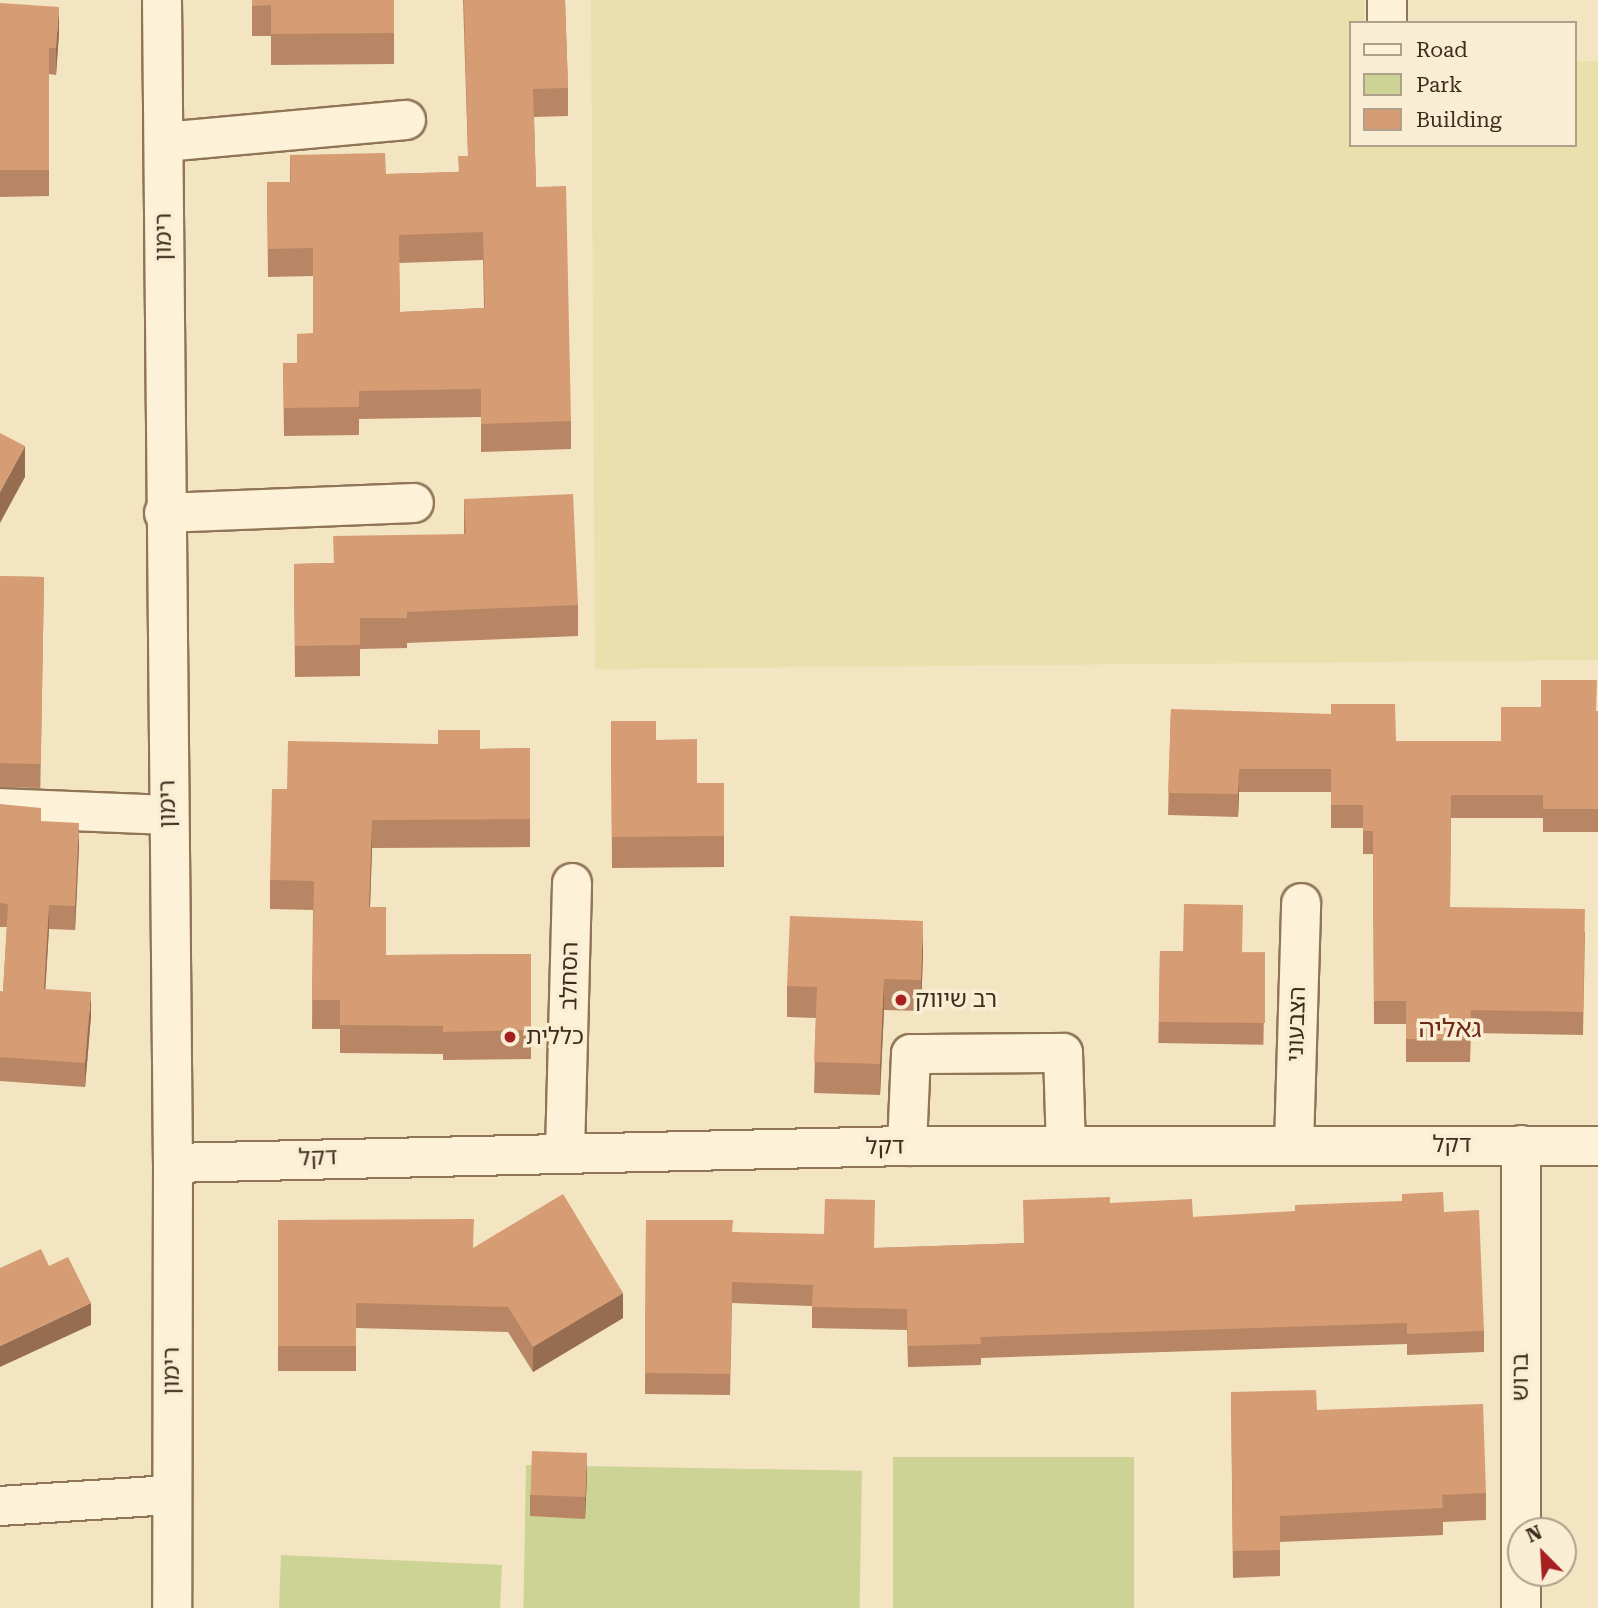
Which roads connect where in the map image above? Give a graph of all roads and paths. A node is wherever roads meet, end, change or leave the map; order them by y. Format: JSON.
{"nodes":[{"id":1,"x":162,"y":0,"type":"edge"},
{"id":2,"x":1387,"y":0,"type":"edge"},
{"id":3,"x":1387,"y":21,"type":"edge"},
{"id":4,"x":406,"y":120,"type":"dead end"},
{"id":5,"x":164,"y":142,"type":"junction"},
{"id":6,"x":414,"y":503,"type":"dead end"},
{"id":7,"x":164,"y":513,"type":"junction"},
{"id":8,"x":0,"y":808,"type":"edge"},
{"id":9,"x":168,"y":815,"type":"junction"},
{"id":10,"x":572,"y":883,"type":"dead end"},
{"id":11,"x":1301,"y":903,"type":"dead end"},
{"id":12,"x":1294,"y":1145,"type":"junction"},
{"id":13,"x":1521,"y":1145,"type":"junction"},
{"id":14,"x":908,"y":1146,"type":"junction"},
{"id":15,"x":1066,"y":1146,"type":"junction"},
{"id":16,"x":1598,"y":1146,"type":"edge"},
{"id":17,"x":565,"y":1152,"type":"junction"},
{"id":18,"x":173,"y":1164,"type":"junction"},
{"id":19,"x":172,"y":1496,"type":"junction"},
{"id":20,"x":0,"y":1506,"type":"edge"},
{"id":21,"x":172,"y":1608,"type":"edge"},
{"id":22,"x":1521,"y":1608,"type":"edge"}],
"edges":[{"from":1,"to":5,"type":"street","name":"רימון"},
{"from":2,"to":3,"type":"street"},
{"from":4,"to":5,"type":"street"},
{"from":5,"to":7,"type":"street","name":"רימון"},
{"from":6,"to":7,"type":"street"},
{"from":7,"to":9,"type":"street","name":"רימון"},
{"from":8,"to":9,"type":"street"},
{"from":9,"to":18,"type":"street","name":"רימון"},
{"from":10,"to":17,"type":"street","name":"הסחלב"},
{"from":11,"to":12,"type":"street","name":"הצבעוני"},
{"from":12,"to":13,"type":"street","name":"דקל"},
{"from":12,"to":15,"type":"street","name":"דקל"},
{"from":13,"to":16,"type":"street","name":"דקל"},
{"from":13,"to":22,"type":"street","name":"ברוש"},
{"from":14,"to":15,"type":"street","name":"דקל"},
{"from":14,"to":15,"type":"street"},
{"from":14,"to":17,"type":"street","name":"דקל"},
{"from":17,"to":18,"type":"street","name":"דקל"},
{"from":18,"to":19,"type":"street","name":"רימון"},
{"from":19,"to":20,"type":"street"},
{"from":19,"to":21,"type":"street","name":"רימון"}]}
